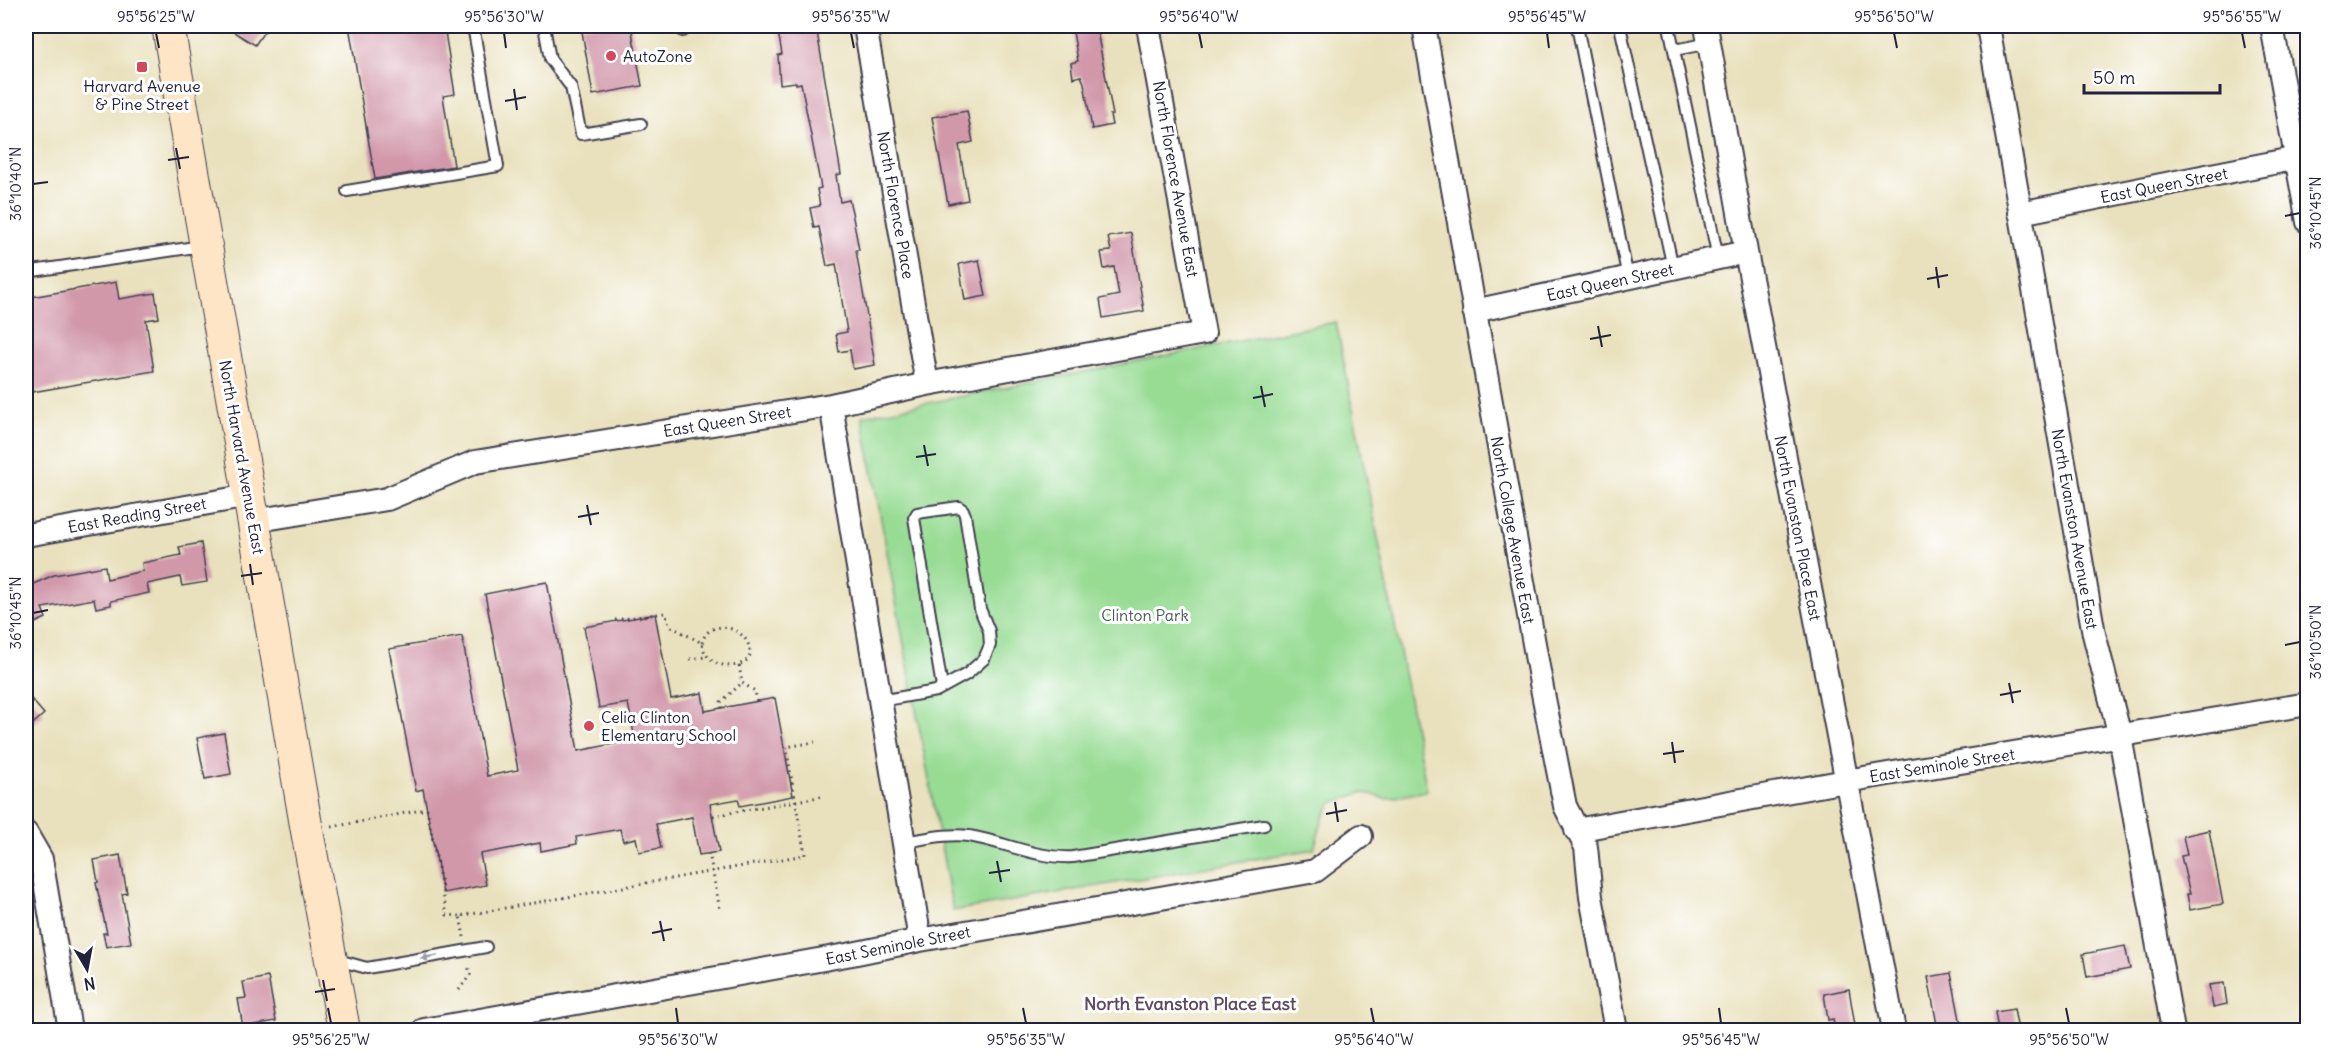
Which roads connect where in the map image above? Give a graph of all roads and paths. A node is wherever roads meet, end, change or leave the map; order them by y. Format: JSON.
{"nodes":[{"id":1,"x":168,"y":26,"type":"edge"},
{"id":2,"x":473,"y":26,"type":"edge"},
{"id":3,"x":544,"y":26,"type":"edge"},
{"id":4,"x":865,"y":26,"type":"edge"},
{"id":5,"x":1148,"y":26,"type":"edge"},
{"id":6,"x":1424,"y":26,"type":"edge"},
{"id":7,"x":1577,"y":26,"type":"edge"},
{"id":8,"x":1620,"y":26,"type":"edge"},
{"id":9,"x":1669,"y":26,"type":"edge"},
{"id":10,"x":1988,"y":26,"type":"edge"},
{"id":11,"x":2272,"y":26,"type":"edge"},
{"id":12,"x":1708,"y":34,"type":"edge"},
{"id":13,"x":1674,"y":50,"type":"junction"},
{"id":14,"x":641,"y":124,"type":"dead end"},
{"id":15,"x":2302,"y":157,"type":"edge"},
{"id":16,"x":347,"y":191,"type":"dead end"},
{"id":17,"x":2020,"y":213,"type":"junction"},
{"id":18,"x":2307,"y":222,"type":"edge"},
{"id":19,"x":206,"y":246,"type":"junction"},
{"id":20,"x":1746,"y":252,"type":"junction"},
{"id":21,"x":1718,"y":258,"type":"junction"},
{"id":22,"x":1673,"y":268,"type":"junction"},
{"id":23,"x":26,"y":272,"type":"edge"},
{"id":24,"x":1628,"y":278,"type":"junction"},
{"id":25,"x":1474,"y":311,"type":"junction"},
{"id":26,"x":1204,"y":333,"type":"joint"},
{"id":27,"x":927,"y":384,"type":"junction"},
{"id":28,"x":831,"y":405,"type":"junction"},
{"id":29,"x":251,"y":509,"type":"junction"},
{"id":30,"x":26,"y":535,"type":"edge"},
{"id":31,"x":615,"y":620,"type":"dead end"},
{"id":32,"x":702,"y":643,"type":"junction"},
{"id":33,"x":706,"y":657,"type":"junction"},
{"id":34,"x":690,"y":660,"type":"dead end"},
{"id":35,"x":739,"y":665,"type":"junction"},
{"id":36,"x":742,"y":683,"type":"junction"},
{"id":37,"x":942,"y":687,"type":"junction"},
{"id":38,"x":880,"y":701,"type":"junction"},
{"id":39,"x":757,"y":702,"type":"dead end"},
{"id":40,"x":2307,"y":704,"type":"edge"},
{"id":41,"x":722,"y":708,"type":"dead end"},
{"id":42,"x":2120,"y":736,"type":"junction"},
{"id":43,"x":814,"y":742,"type":"dead end"},
{"id":44,"x":1846,"y":781,"type":"junction"},
{"id":45,"x":824,"y":796,"type":"dead end"},
{"id":46,"x":796,"y":801,"type":"junction"},
{"id":47,"x":712,"y":816,"type":"dead end"},
{"id":48,"x":1264,"y":825,"type":"dead end"},
{"id":49,"x":328,"y":828,"type":"dead end"},
{"id":50,"x":1576,"y":830,"type":"junction"},
{"id":51,"x":26,"y":833,"type":"edge"},
{"id":52,"x":1361,"y":836,"type":"dead end"},
{"id":53,"x":904,"y":842,"type":"junction"},
{"id":54,"x":709,"y":853,"type":"dead end"},
{"id":55,"x":712,"y":871,"type":"junction"},
{"id":56,"x":720,"y":910,"type":"dead end"},
{"id":57,"x":460,"y":915,"type":"junction"},
{"id":58,"x":920,"y":940,"type":"junction"},
{"id":59,"x":486,"y":947,"type":"dead end"},
{"id":60,"x":466,"y":951,"type":"junction"},
{"id":61,"x":331,"y":958,"type":"junction"},
{"id":62,"x":459,"y":990,"type":"dead end"},
{"id":63,"x":70,"y":1030,"type":"edge"},
{"id":64,"x":344,"y":1030,"type":"edge"},
{"id":65,"x":424,"y":1030,"type":"edge"},
{"id":66,"x":1616,"y":1030,"type":"edge"},
{"id":67,"x":1894,"y":1030,"type":"edge"},
{"id":68,"x":2174,"y":1030,"type":"edge"}],
"edges":[{"from":1,"to":19,"type":"main road","name":"North Harvard Avenue East"},
{"from":2,"to":16,"type":"lane"},
{"from":3,"to":14,"type":"lane"},
{"from":4,"to":27,"type":"street","name":"North Florence Place"},
{"from":5,"to":26,"type":"street","name":"North Florence Avenue East"},
{"from":6,"to":25,"type":"street","name":"North College Avenue East"},
{"from":7,"to":24,"type":"lane"},
{"from":8,"to":22,"type":"lane"},
{"from":9,"to":13,"type":"lane"},
{"from":10,"to":17,"type":"street","name":"North Evanston Avenue East"},
{"from":11,"to":15,"type":"street"},
{"from":12,"to":13,"type":"lane"},
{"from":12,"to":20,"type":"street","name":"North Evanston Place East"},
{"from":13,"to":21,"type":"lane"},
{"from":15,"to":17,"type":"street","name":"East Queen Street"},
{"from":15,"to":18,"type":"street"},
{"from":17,"to":42,"type":"street","name":"North Evanston Avenue East"},
{"from":19,"to":23,"type":"lane"},
{"from":19,"to":29,"type":"main road","name":"North Harvard Avenue East"},
{"from":20,"to":21,"type":"street","name":"East Queen Street"},
{"from":20,"to":44,"type":"street","name":"North Evanston Place East"},
{"from":21,"to":22,"type":"street","name":"East Queen Street"},
{"from":22,"to":24,"type":"street","name":"East Queen Street"},
{"from":24,"to":25,"type":"street","name":"East Queen Street"},
{"from":25,"to":50,"type":"street","name":"North College Avenue East"},
{"from":26,"to":27,"type":"street","name":"East Queen Street"},
{"from":27,"to":28,"type":"street","name":"East Queen Street"},
{"from":28,"to":29,"type":"street","name":"East Queen Street"},
{"from":28,"to":38,"type":"street"},
{"from":29,"to":30,"type":"street","name":"East Reading Street"},
{"from":29,"to":61,"type":"main road","name":"North Harvard Avenue East"},
{"from":31,"to":32,"type":"path"},
{"from":32,"to":33,"type":"path"},
{"from":32,"to":35,"type":"path"},
{"from":33,"to":34,"type":"path"},
{"from":33,"to":35,"type":"path"},
{"from":35,"to":36,"type":"path"},
{"from":36,"to":39,"type":"path"},
{"from":36,"to":41,"type":"path"},
{"from":37,"to":37,"type":"lane"},
{"from":37,"to":38,"type":"lane"},
{"from":38,"to":53,"type":"street"},
{"from":40,"to":42,"type":"street","name":"East Seminole Street"},
{"from":42,"to":44,"type":"street","name":"East Seminole Street"},
{"from":42,"to":68,"type":"street","name":"North Evanston Avenue East"},
{"from":43,"to":46,"type":"path"},
{"from":44,"to":50,"type":"street","name":"East Seminole Street"},
{"from":44,"to":67,"type":"street","name":"North Evanston Place East"},
{"from":45,"to":46,"type":"path"},
{"from":46,"to":47,"type":"path"},
{"from":46,"to":55,"type":"path"},
{"from":48,"to":53,"type":"lane"},
{"from":49,"to":57,"type":"path"},
{"from":50,"to":66,"type":"street","name":"North College Avenue East"},
{"from":51,"to":63,"type":"street"},
{"from":52,"to":58,"type":"street","name":"East Seminole Street"},
{"from":53,"to":58,"type":"street"},
{"from":54,"to":55,"type":"path"},
{"from":55,"to":56,"type":"path"},
{"from":55,"to":57,"type":"path"},
{"from":57,"to":60,"type":"path"},
{"from":58,"to":65,"type":"street","name":"East Seminole Street"},
{"from":59,"to":60,"type":"lane"},
{"from":60,"to":61,"type":"lane","one_way":true},
{"from":60,"to":62,"type":"path"},
{"from":61,"to":64,"type":"main road","name":"North Harvard Avenue East"}]}
